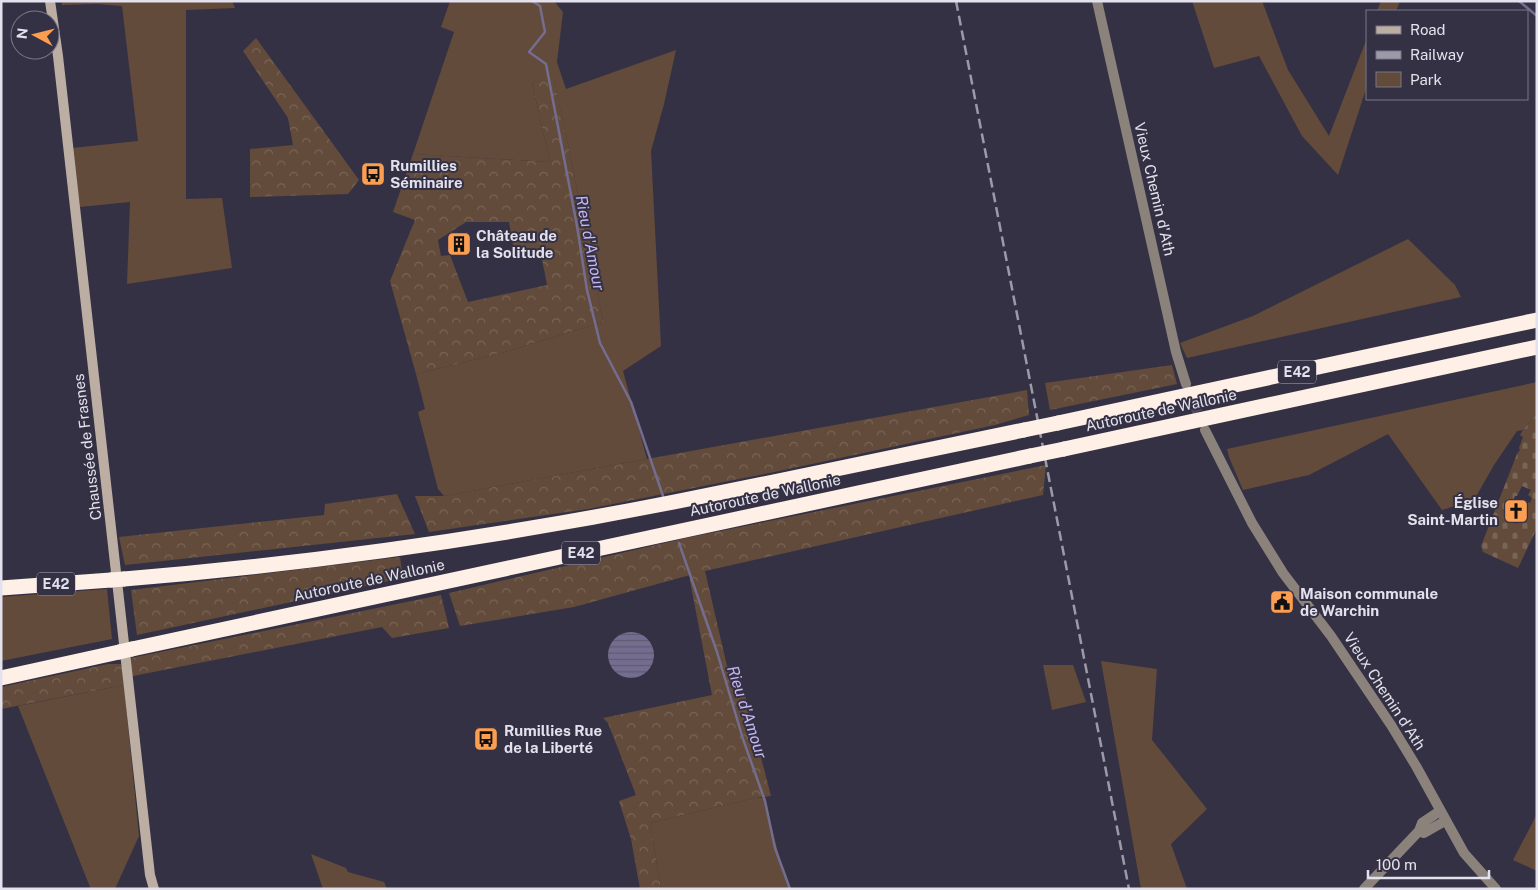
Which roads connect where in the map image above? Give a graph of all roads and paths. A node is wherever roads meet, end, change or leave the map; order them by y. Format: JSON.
{"nodes":[{"id":1,"x":50,"y":1,"type":"edge"},
{"id":2,"x":1097,"y":1,"type":"edge"},
{"id":3,"x":1537,"y":320,"type":"edge"},
{"id":4,"x":1537,"y":347,"type":"edge"},
{"id":5,"x":1186,"y":384,"type":"tunnel mouth"},
{"id":6,"x":1204,"y":430,"type":"tunnel mouth"},
{"id":7,"x":1,"y":588,"type":"edge"},
{"id":8,"x":59,"y":665,"type":"junction"},
{"id":9,"x":1,"y":668,"type":"edge"},
{"id":10,"x":1,"y":678,"type":"edge"},
{"id":11,"x":1440,"y":811,"type":"junction"},
{"id":12,"x":1446,"y":821,"type":"junction"},
{"id":13,"x":1418,"y":831,"type":"junction"},
{"id":14,"x":154,"y":889,"type":"edge"},
{"id":15,"x":1364,"y":889,"type":"edge"},
{"id":16,"x":1496,"y":889,"type":"edge"}],
"edges":[{"from":1,"to":14,"type":"main road","name":"Chaussée de Frasnes"},
{"from":2,"to":5,"type":"street","name":"Vieux Chemin d'Ath"},
{"from":3,"to":7,"type":"highway","name":"Autoroute de Wallonie","number":"E42","bridge":true},
{"from":4,"to":8,"type":"highway","name":"Autoroute de Wallonie","number":"E42","bridge":true},
{"from":6,"to":11,"type":"street","name":"Vieux Chemin d'Ath"},
{"from":8,"to":9,"type":"highway"},
{"from":8,"to":10,"type":"highway","name":"Autoroute de Wallonie","number":"E42"},
{"from":11,"to":12,"type":"street","name":"Vieux Chemin d'Ath"},
{"from":11,"to":13,"type":"street"},
{"from":12,"to":13,"type":"street"},
{"from":12,"to":16,"type":"street","name":"Vieux Chemin d'Ath"},
{"from":13,"to":15,"type":"street"}]}
